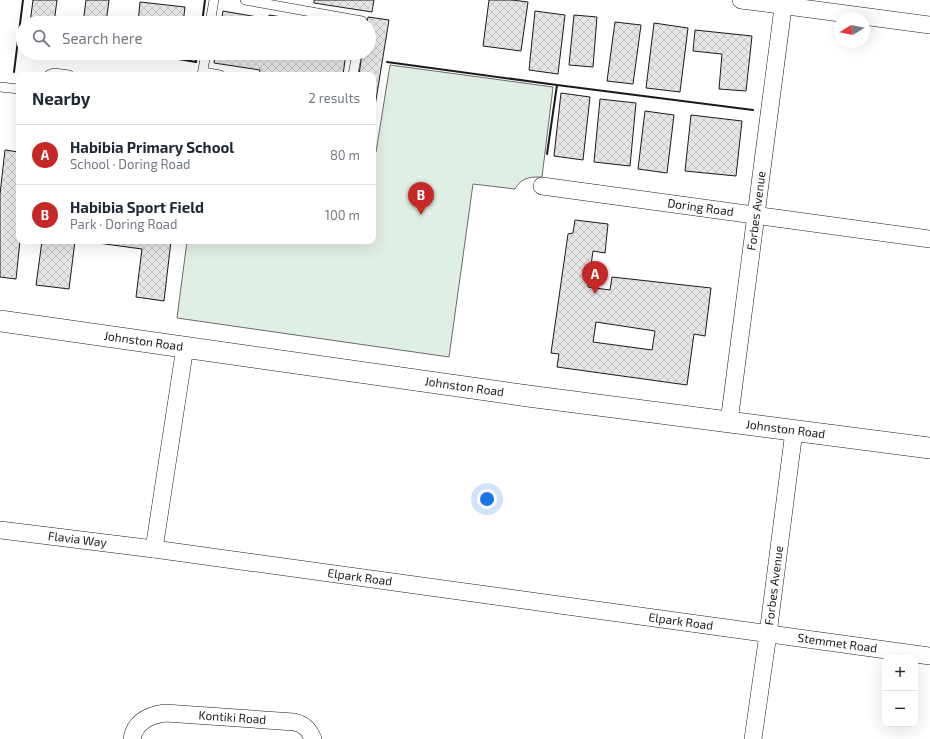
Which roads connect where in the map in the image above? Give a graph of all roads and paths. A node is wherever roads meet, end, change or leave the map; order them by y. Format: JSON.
{"nodes":[{"id":1,"x":214,"y":0,"type":"edge"},
{"id":2,"x":244,"y":0,"type":"edge"},
{"id":3,"x":741,"y":0,"type":"edge"},
{"id":4,"x":783,"y":3,"type":"edge"},
{"id":5,"x":211,"y":16,"type":"edge"},
{"id":6,"x":334,"y":16,"type":"edge"},
{"id":7,"x":930,"y":26,"type":"edge"},
{"id":8,"x":205,"y":60,"type":"edge"},
{"id":9,"x":356,"y":60,"type":"edge"},
{"id":10,"x":202,"y":72,"type":"edge"},
{"id":11,"x":354,"y":72,"type":"edge"},
{"id":12,"x":0,"y":87,"type":"edge"},
{"id":13,"x":16,"y":89,"type":"edge"},
{"id":14,"x":542,"y":186,"type":"dead end"},
{"id":15,"x":756,"y":215,"type":"junction"},
{"id":16,"x":930,"y":239,"type":"edge"},
{"id":17,"x":0,"y":321,"type":"edge"},
{"id":18,"x":185,"y":347,"type":"junction"},
{"id":19,"x":729,"y":422,"type":"junction"},
{"id":20,"x":794,"y":431,"type":"junction"},
{"id":21,"x":930,"y":448,"type":"edge"},
{"id":22,"x":0,"y":530,"type":"edge"},
{"id":23,"x":154,"y":549,"type":"junction"},
{"id":24,"x":768,"y":634,"type":"junction"},
{"id":25,"x":930,"y":656,"type":"edge"},
{"id":26,"x":132,"y":739,"type":"edge"},
{"id":27,"x":313,"y":739,"type":"edge"},
{"id":28,"x":753,"y":739,"type":"edge"}],
"edges":[{"from":1,"to":5,"type":"lane"},
{"from":2,"to":6,"type":"lane"},
{"from":3,"to":4,"type":"street"},
{"from":4,"to":7,"type":"street"},
{"from":4,"to":15,"type":"street","name":"Forbes Avenue"},
{"from":8,"to":10,"type":"lane"},
{"from":9,"to":11,"type":"lane"},
{"from":12,"to":13,"type":"lane"},
{"from":14,"to":15,"type":"street","name":"Doring Road"},
{"from":15,"to":16,"type":"street","name":"Doring Road"},
{"from":15,"to":19,"type":"street","name":"Forbes Avenue"},
{"from":17,"to":18,"type":"street","name":"Johnston Road"},
{"from":18,"to":19,"type":"street","name":"Johnston Road"},
{"from":18,"to":23,"type":"street"},
{"from":19,"to":20,"type":"street","name":"Johnston Road"},
{"from":20,"to":21,"type":"street","name":"Johnston Road"},
{"from":20,"to":24,"type":"street","name":"Forbes Avenue"},
{"from":22,"to":23,"type":"street","name":"Flavia Way"},
{"from":23,"to":24,"type":"street","name":"Elpark Road"},
{"from":24,"to":25,"type":"street","name":"Stemmet Road"},
{"from":24,"to":28,"type":"street","name":"Forbes Avenue"},
{"from":26,"to":27,"type":"street","name":"Kontiki Road"}]}
